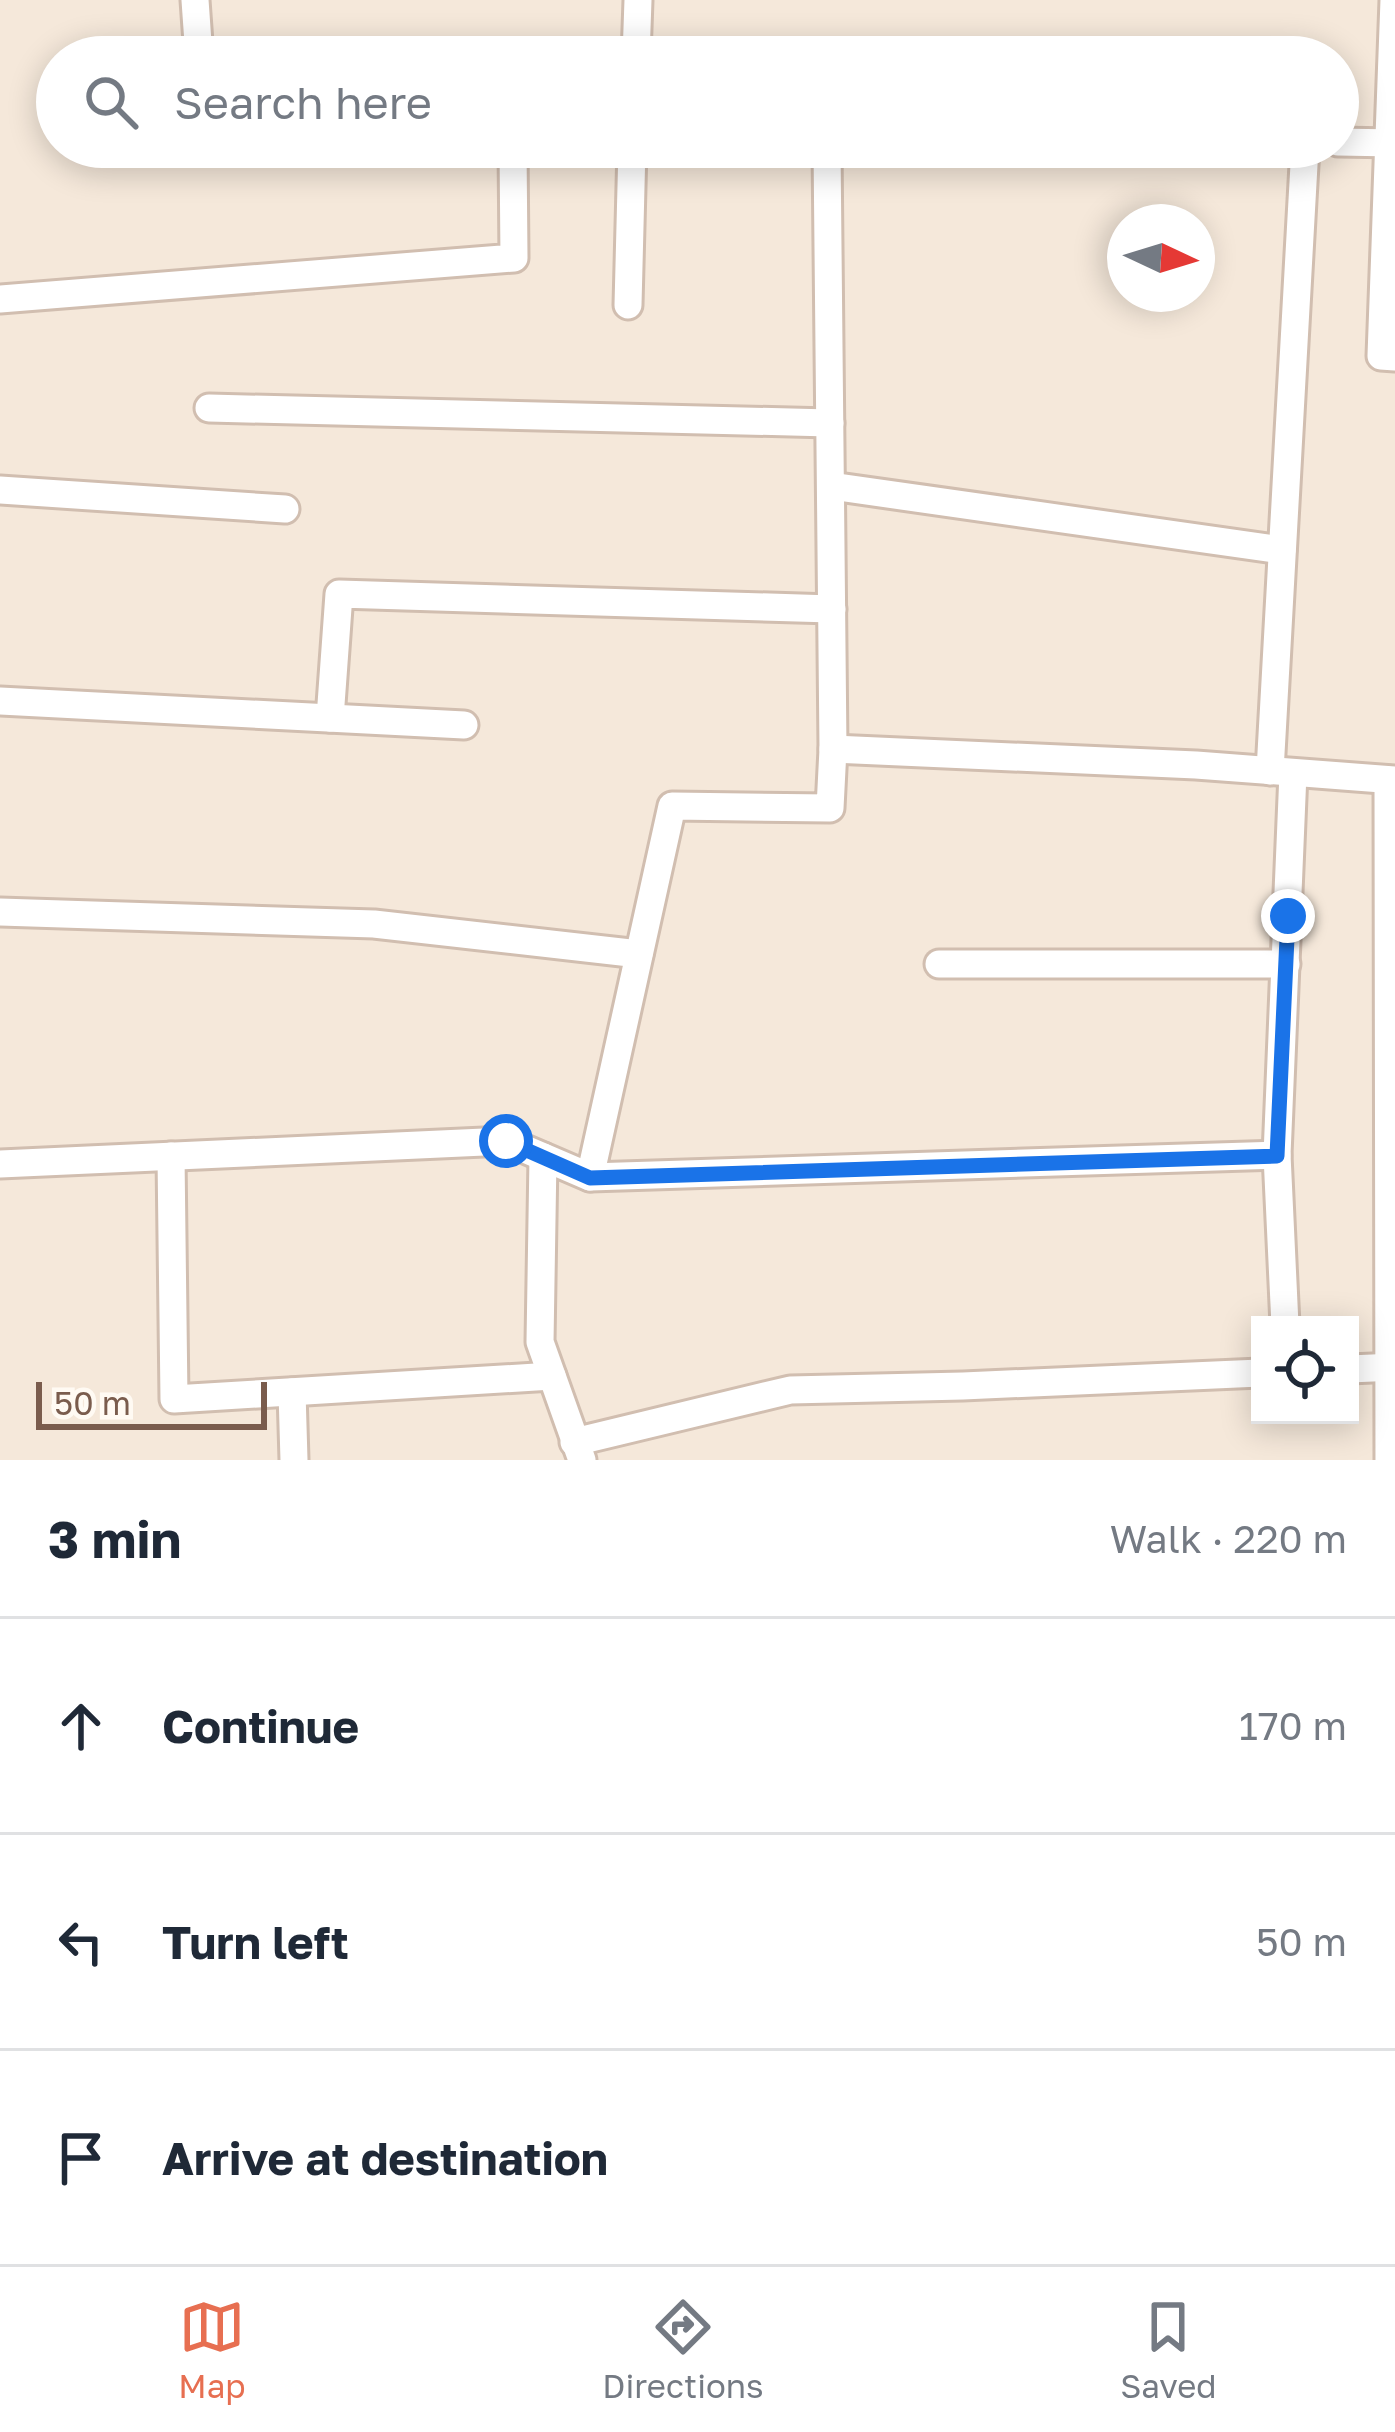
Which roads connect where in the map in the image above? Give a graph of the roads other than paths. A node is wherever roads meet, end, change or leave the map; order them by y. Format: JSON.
{"nodes":[{"id":1,"x":195,"y":0,"type":"edge"},
{"id":2,"x":638,"y":0,"type":"edge"},
{"id":3,"x":1394,"y":0,"type":"edge"},
{"id":4,"x":198,"y":36,"type":"edge"},
{"id":5,"x":637,"y":36,"type":"edge"},
{"id":6,"x":1359,"y":142,"type":"edge"},
{"id":7,"x":1392,"y":143,"type":"edge"},
{"id":8,"x":513,"y":168,"type":"edge"},
{"id":9,"x":631,"y":168,"type":"edge"},
{"id":10,"x":827,"y":168,"type":"edge"},
{"id":11,"x":1303,"y":168,"type":"edge"},
{"id":12,"x":0,"y":299,"type":"edge"},
{"id":13,"x":628,"y":305,"type":"dead end"},
{"id":14,"x":1395,"y":357,"type":"edge"},
{"id":15,"x":209,"y":408,"type":"dead end"},
{"id":16,"x":830,"y":423,"type":"junction"},
{"id":17,"x":830,"y":486,"type":"junction"},
{"id":18,"x":0,"y":490,"type":"edge"},
{"id":19,"x":285,"y":509,"type":"dead end"},
{"id":20,"x":1282,"y":550,"type":"junction"},
{"id":21,"x":832,"y":609,"type":"junction"},
{"id":22,"x":0,"y":701,"type":"edge"},
{"id":23,"x":330,"y":718,"type":"junction"},
{"id":24,"x":464,"y":725,"type":"dead end"},
{"id":25,"x":833,"y":749,"type":"junction"},
{"id":26,"x":1282,"y":772,"type":"junction"},
{"id":27,"x":1391,"y":780,"type":"edge"},
{"id":28,"x":0,"y":912,"type":"edge"},
{"id":29,"x":639,"y":954,"type":"junction"},
{"id":30,"x":939,"y":964,"type":"dead end"},
{"id":31,"x":1286,"y":964,"type":"junction"},
{"id":32,"x":171,"y":1156,"type":"junction"},
{"id":33,"x":543,"y":1156,"type":"junction"},
{"id":34,"x":1277,"y":1156,"type":"junction"},
{"id":35,"x":0,"y":1164,"type":"edge"},
{"id":36,"x":590,"y":1178,"type":"junction"},
{"id":37,"x":1285,"y":1316,"type":"edge"},
{"id":38,"x":1392,"y":1367,"type":"edge"},
{"id":39,"x":1359,"y":1369,"type":"edge"},
{"id":40,"x":1251,"y":1372,"type":"edge"},
{"id":41,"x":552,"y":1376,"type":"junction"},
{"id":42,"x":292,"y":1392,"type":"junction"},
{"id":43,"x":578,"y":1451,"type":"edge"},
{"id":44,"x":294,"y":1460,"type":"edge"},
{"id":45,"x":1389,"y":1460,"type":"edge"}],
"edges":[{"from":1,"to":4,"type":"street"},
{"from":2,"to":5,"type":"street"},
{"from":3,"to":7,"type":"street"},
{"from":6,"to":7,"type":"street"},
{"from":7,"to":14,"type":"street"},
{"from":8,"to":12,"type":"street"},
{"from":9,"to":13,"type":"street"},
{"from":10,"to":16,"type":"street"},
{"from":11,"to":20,"type":"street"},
{"from":15,"to":16,"type":"street"},
{"from":16,"to":17,"type":"street"},
{"from":17,"to":20,"type":"street"},
{"from":17,"to":21,"type":"street"},
{"from":18,"to":19,"type":"street"},
{"from":20,"to":26,"type":"street"},
{"from":21,"to":23,"type":"street"},
{"from":21,"to":25,"type":"street"},
{"from":22,"to":23,"type":"street"},
{"from":23,"to":24,"type":"street"},
{"from":25,"to":26,"type":"street"},
{"from":25,"to":29,"type":"street"},
{"from":26,"to":27,"type":"street"},
{"from":26,"to":31,"type":"street"},
{"from":27,"to":38,"type":"street"},
{"from":28,"to":29,"type":"street"},
{"from":29,"to":36,"type":"street"},
{"from":30,"to":31,"type":"street"},
{"from":31,"to":34,"type":"street"},
{"from":32,"to":33,"type":"street"},
{"from":32,"to":35,"type":"street"},
{"from":32,"to":42,"type":"street"},
{"from":33,"to":36,"type":"street"},
{"from":33,"to":41,"type":"street"},
{"from":34,"to":36,"type":"street"},
{"from":34,"to":37,"type":"street"},
{"from":38,"to":39,"type":"street"},
{"from":38,"to":45,"type":"street"},
{"from":40,"to":43,"type":"street"},
{"from":41,"to":42,"type":"street"},
{"from":41,"to":43,"type":"street"},
{"from":42,"to":44,"type":"street"}]}
